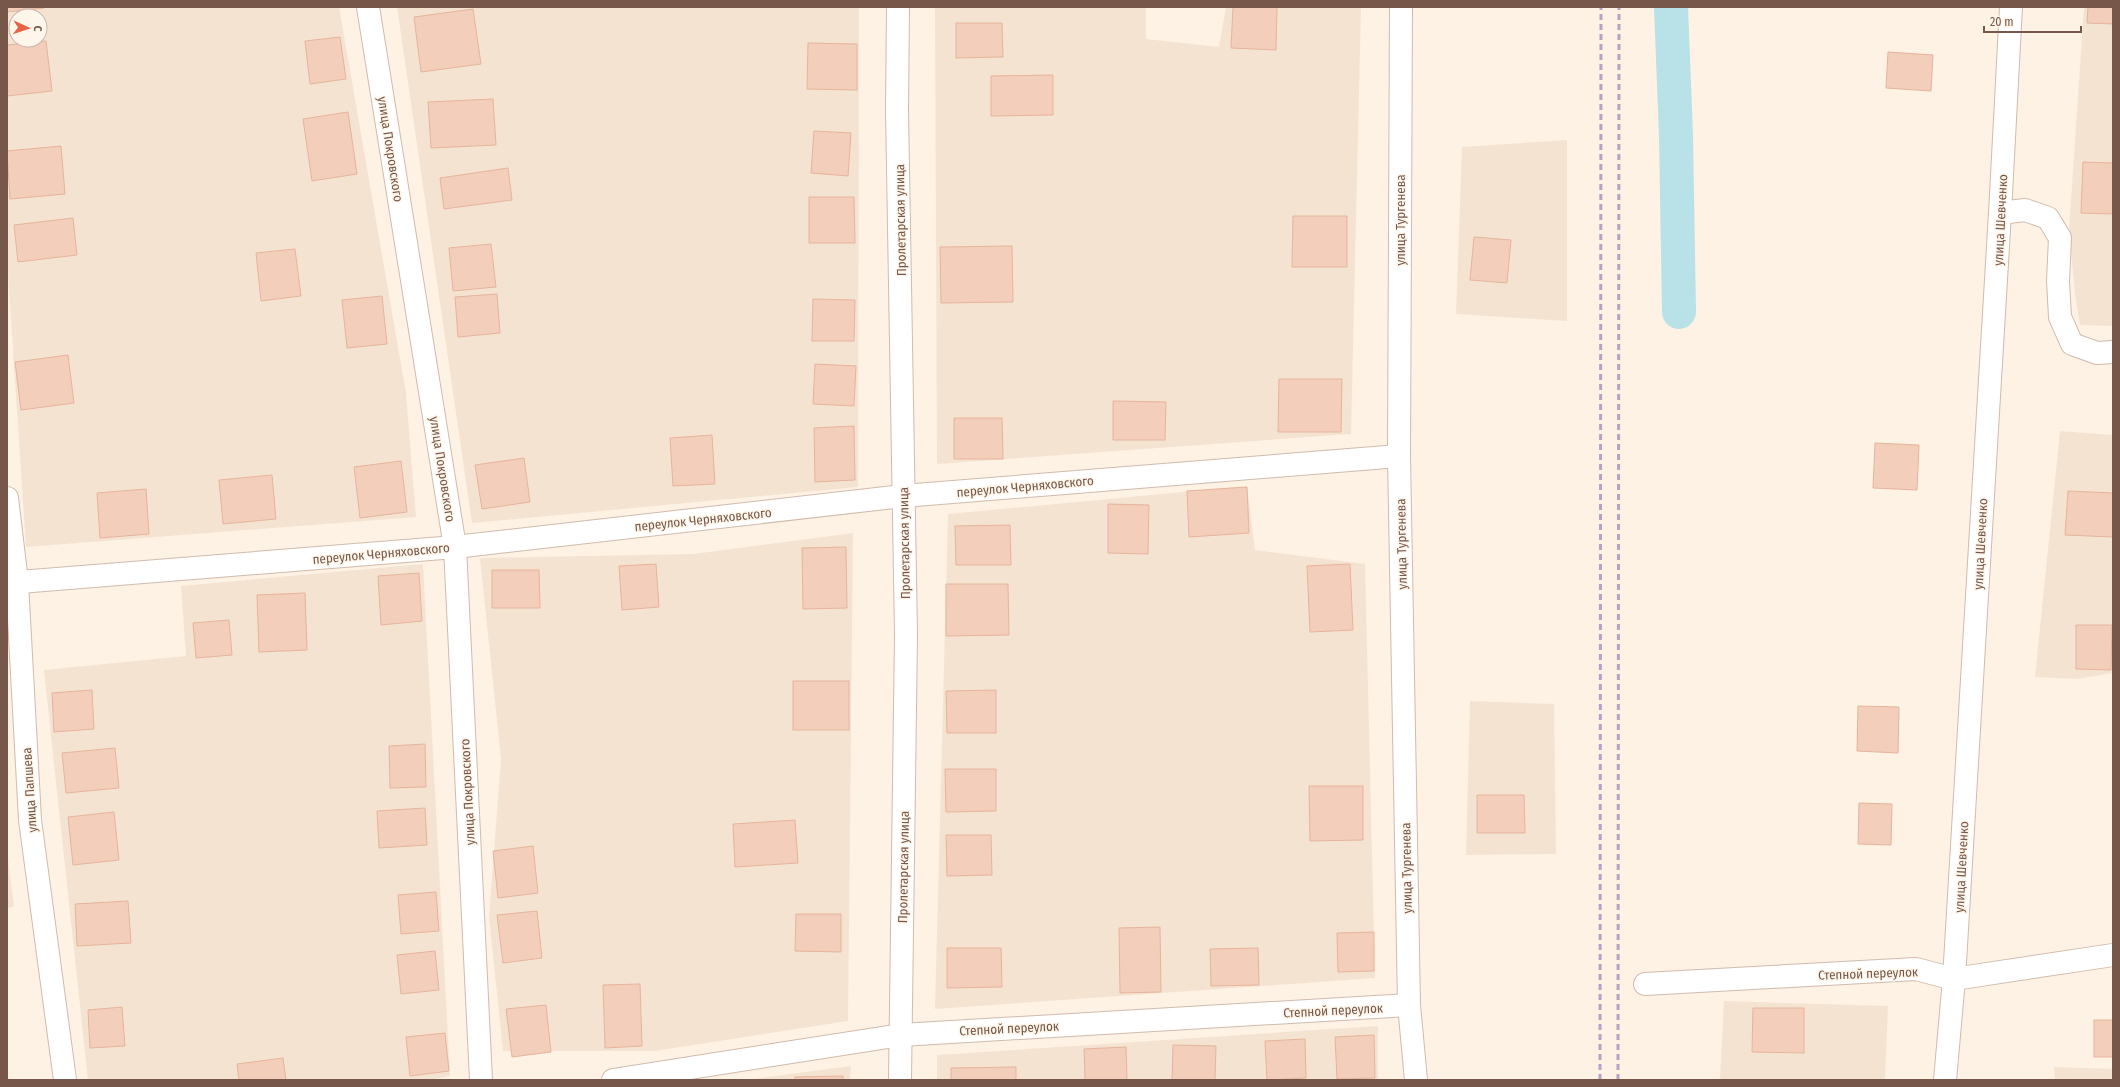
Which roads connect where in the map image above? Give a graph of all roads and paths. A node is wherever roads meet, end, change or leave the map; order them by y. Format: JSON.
{"nodes":[{"id":1,"x":368,"y":7,"type":"edge"},
{"id":2,"x":898,"y":7,"type":"edge"},
{"id":3,"x":1401,"y":7,"type":"edge"},
{"id":4,"x":2011,"y":7,"type":"edge"},
{"id":5,"x":2000,"y":213,"type":"junction"},
{"id":6,"x":2113,"y":352,"type":"edge"},
{"id":7,"x":1399,"y":456,"type":"junction"},
{"id":8,"x":903,"y":496,"type":"junction"},
{"id":9,"x":7,"y":498,"type":"edge"},
{"id":10,"x":455,"y":547,"type":"junction"},
{"id":11,"x":12,"y":583,"type":"edge"},
{"id":12,"x":2113,"y":955,"type":"edge"},
{"id":13,"x":1954,"y":979,"type":"junction"},
{"id":14,"x":1645,"y":984,"type":"dead end"},
{"id":15,"x":1409,"y":1005,"type":"junction"},
{"id":16,"x":902,"y":1035,"type":"junction"},
{"id":17,"x":65,"y":1080,"type":"edge"},
{"id":18,"x":481,"y":1080,"type":"edge"},
{"id":19,"x":612,"y":1080,"type":"edge"},
{"id":20,"x":900,"y":1080,"type":"edge"},
{"id":21,"x":1416,"y":1080,"type":"edge"},
{"id":22,"x":1945,"y":1080,"type":"edge"}],
"edges":[{"from":1,"to":10,"type":"street","name":"улица Покровского"},
{"from":2,"to":8,"type":"street","name":"Пролетарская улица"},
{"from":3,"to":7,"type":"street","name":"улица Тургенева"},
{"from":4,"to":5,"type":"street","name":"улица Шевченко"},
{"from":5,"to":6,"type":"street"},
{"from":5,"to":13,"type":"street","name":"улица Шевченко"},
{"from":7,"to":8,"type":"street","name":"переулок Черняховского"},
{"from":7,"to":15,"type":"street","name":"улица Тургенева"},
{"from":8,"to":10,"type":"street","name":"переулок Черняховского"},
{"from":8,"to":16,"type":"street","name":"Пролетарская улица"},
{"from":9,"to":11,"type":"street","name":"улица Папшева"},
{"from":10,"to":11,"type":"street","name":"переулок Черняховского"},
{"from":10,"to":18,"type":"street","name":"улица Покровского"},
{"from":11,"to":17,"type":"street","name":"улица Папшева"},
{"from":12,"to":13,"type":"street","name":"Степной переулок"},
{"from":13,"to":14,"type":"street","name":"Степной переулок"},
{"from":13,"to":22,"type":"street","name":"улица Шевченко"},
{"from":15,"to":16,"type":"street","name":"Степной переулок"},
{"from":15,"to":21,"type":"street","name":"улица Тургенева"},
{"from":16,"to":19,"type":"street","name":"Степной переулок"},
{"from":16,"to":20,"type":"street","name":"Пролетарская улица"}]}
